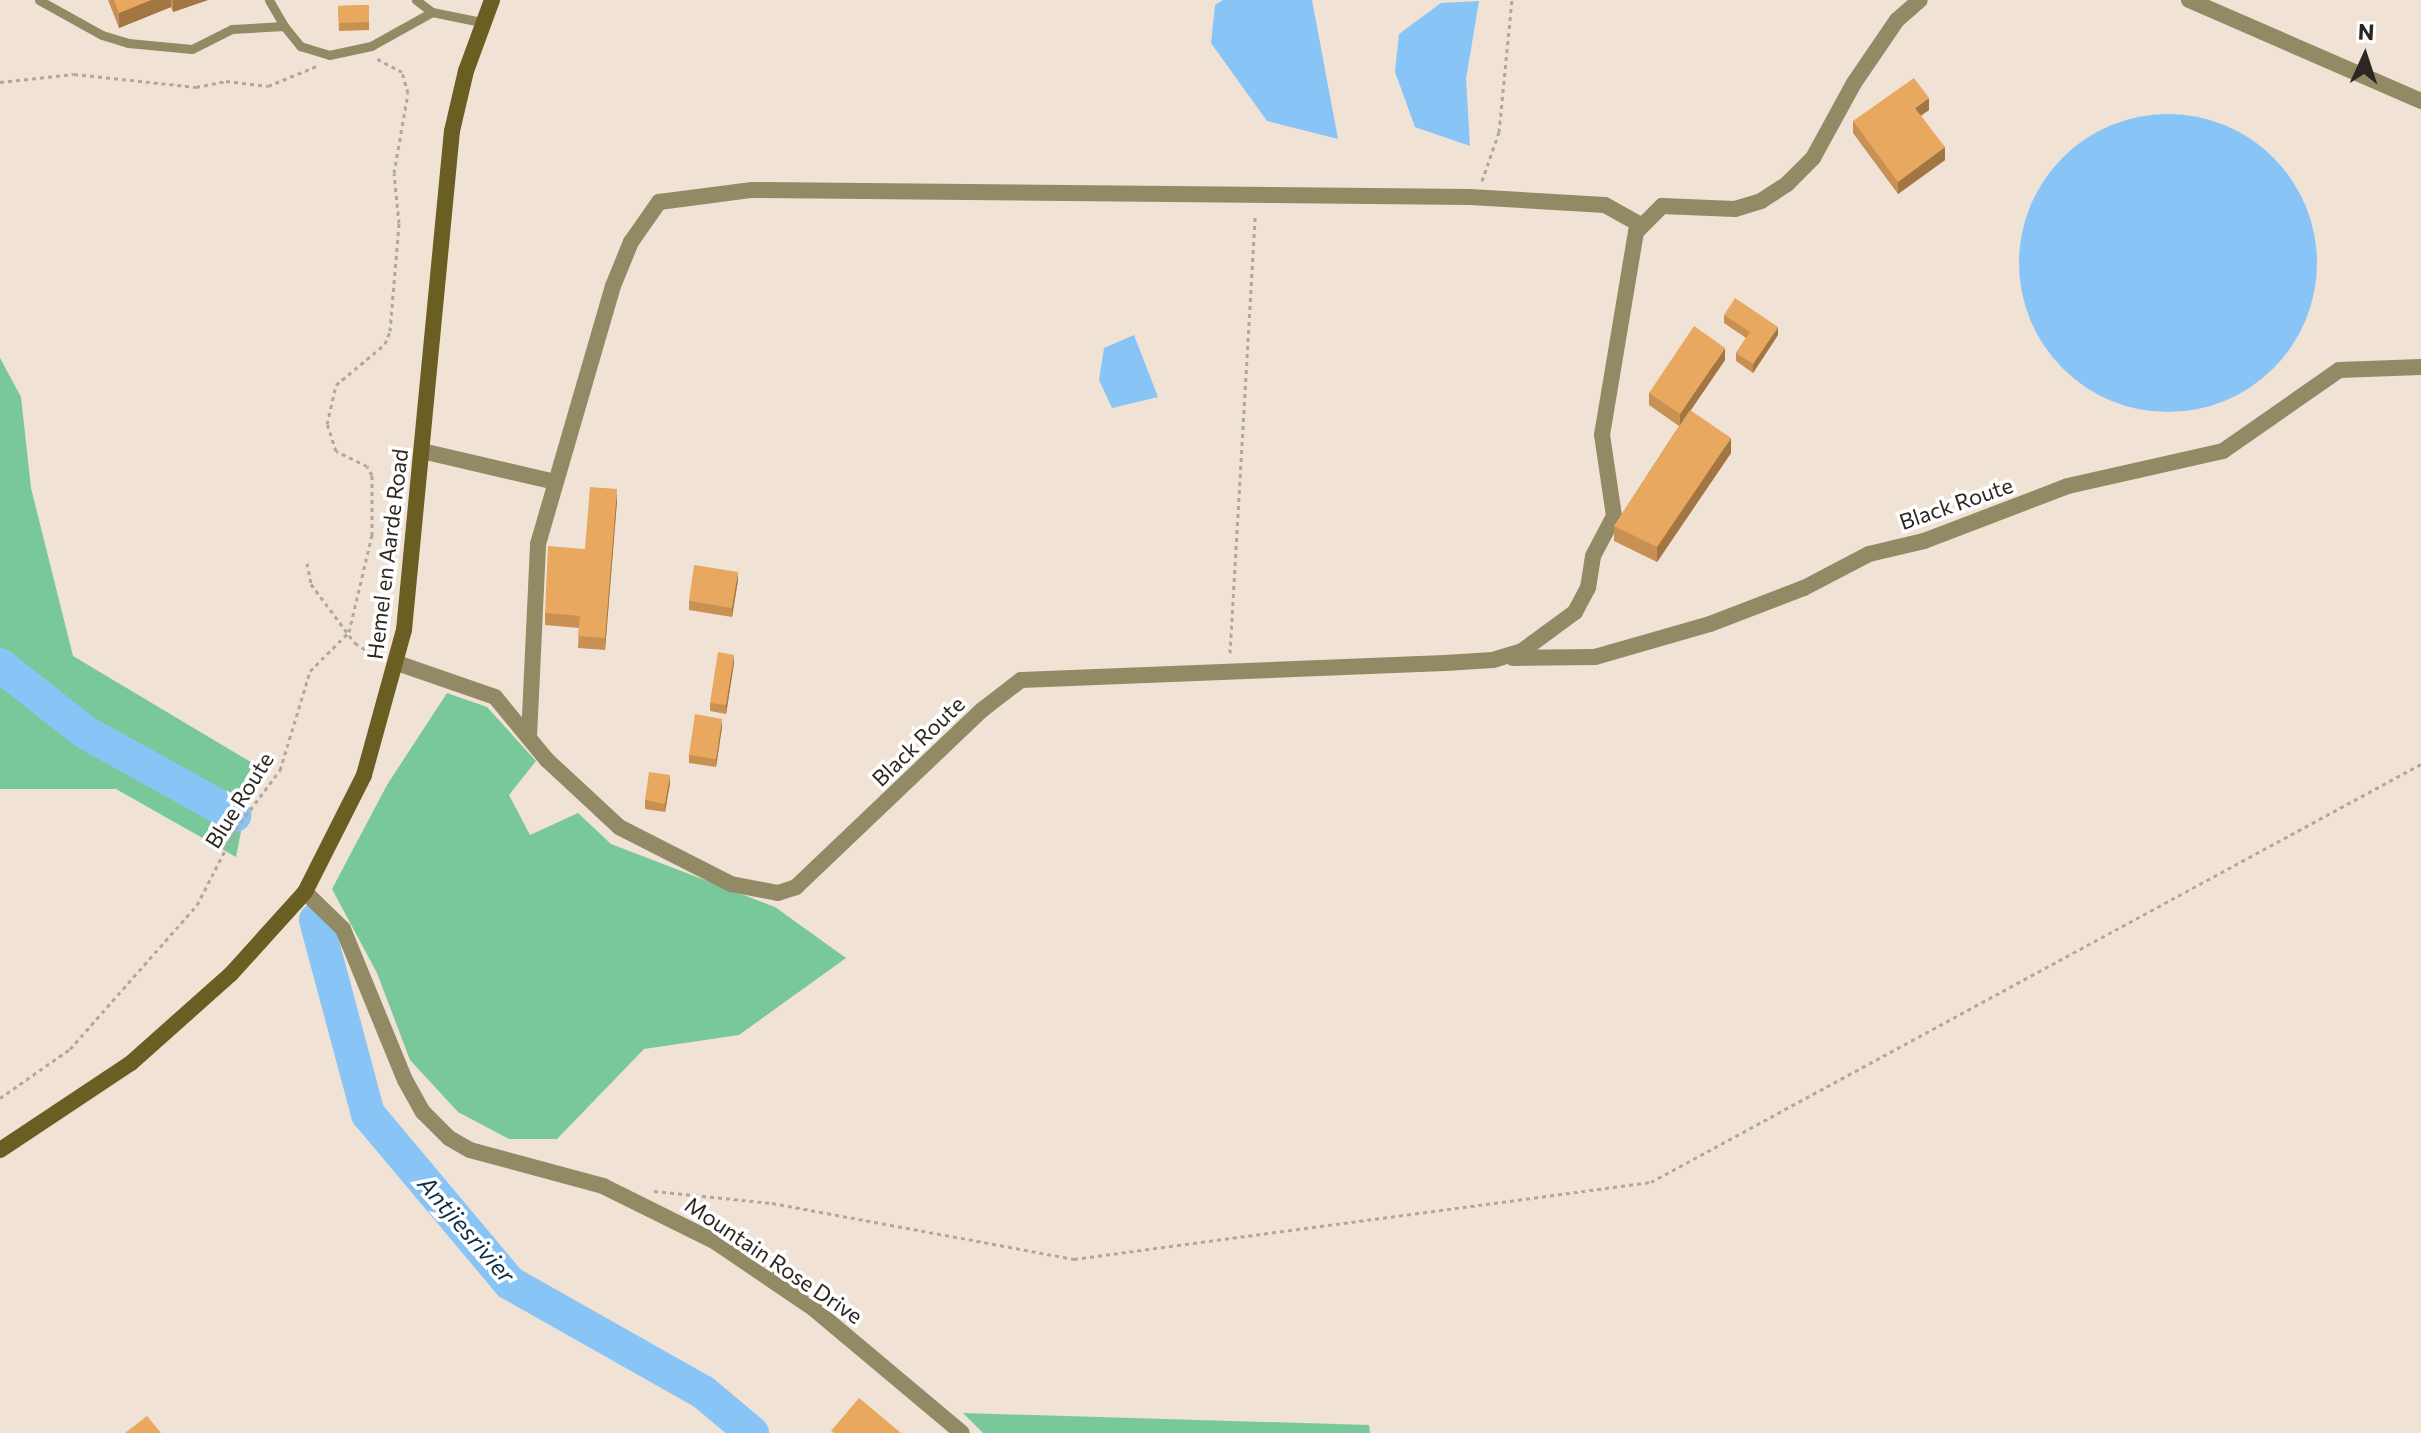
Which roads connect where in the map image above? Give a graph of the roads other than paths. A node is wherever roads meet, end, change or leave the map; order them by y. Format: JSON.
{"nodes":[{"id":1,"x":39,"y":0,"type":"edge"},
{"id":2,"x":269,"y":0,"type":"edge"},
{"id":3,"x":416,"y":0,"type":"edge"},
{"id":4,"x":492,"y":0,"type":"edge"},
{"id":5,"x":1920,"y":0,"type":"edge"},
{"id":6,"x":2189,"y":0,"type":"edge"},
{"id":7,"x":432,"y":12,"type":"junction"},
{"id":8,"x":481,"y":22,"type":"junction"},
{"id":9,"x":284,"y":26,"type":"junction"},
{"id":10,"x":2421,"y":101,"type":"edge"},
{"id":11,"x":1641,"y":225,"type":"junction"},
{"id":12,"x":2421,"y":367,"type":"edge"},
{"id":13,"x":422,"y":451,"type":"junction"},
{"id":14,"x":555,"y":482,"type":"junction"},
{"id":15,"x":1493,"y":660,"type":"junction"},
{"id":16,"x":397,"y":663,"type":"junction"},
{"id":17,"x":529,"y":737,"type":"junction"},
{"id":18,"x":305,"y":892,"type":"junction"},
{"id":19,"x":0,"y":1150,"type":"edge"},
{"id":20,"x":962,"y":1433,"type":"edge"}],
"edges":[{"from":1,"to":9,"type":"lane"},
{"from":2,"to":9,"type":"lane"},
{"from":3,"to":7,"type":"lane"},
{"from":4,"to":8,"type":"main road","name":"Hemel en Aarde Road"},
{"from":5,"to":11,"type":"street"},
{"from":6,"to":10,"type":"street"},
{"from":7,"to":8,"type":"lane"},
{"from":7,"to":9,"type":"lane"},
{"from":8,"to":13,"type":"main road","name":"Hemel en Aarde Road"},
{"from":11,"to":14,"type":"street"},
{"from":11,"to":15,"type":"street","name":"Black Route"},
{"from":12,"to":15,"type":"street","name":"Black Route"},
{"from":13,"to":14,"type":"street"},
{"from":13,"to":16,"type":"main road","name":"Hemel en Aarde Road"},
{"from":14,"to":17,"type":"street"},
{"from":15,"to":17,"type":"street","name":"Black Route"},
{"from":16,"to":17,"type":"street","name":"Black Route"},
{"from":16,"to":18,"type":"main road","name":"Hemel en Aarde Road"},
{"from":18,"to":19,"type":"main road","name":"Hemel en Aarde Road"},
{"from":18,"to":20,"type":"street","name":"Mountain Rose Drive"}]}
